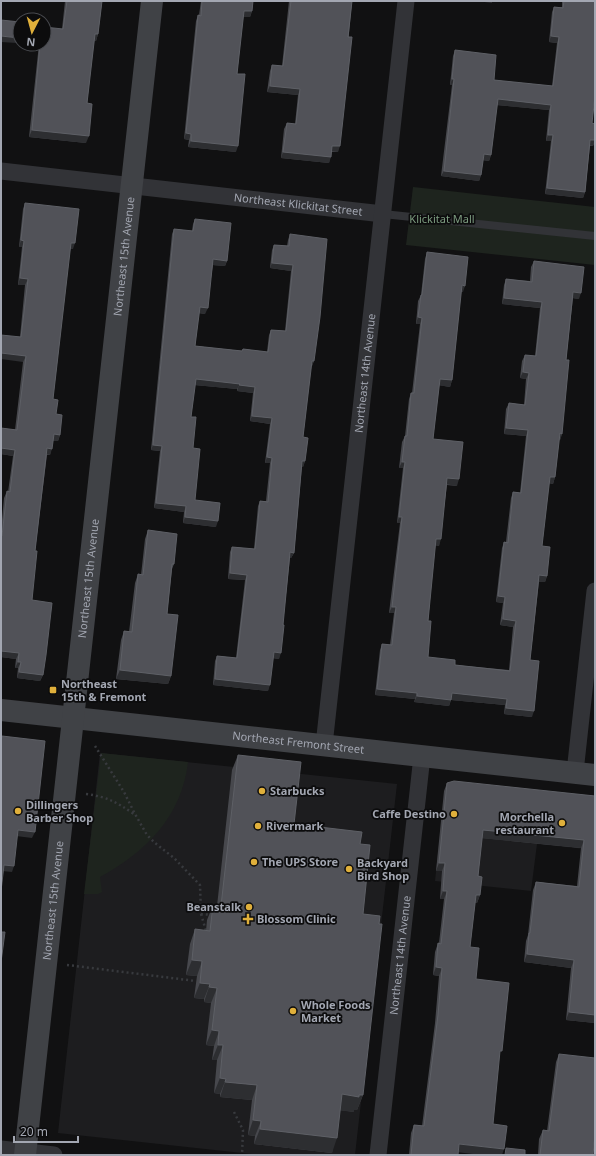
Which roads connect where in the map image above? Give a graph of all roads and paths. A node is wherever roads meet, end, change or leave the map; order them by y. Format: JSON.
{"nodes":[{"id":1,"x":152,"y":1,"type":"edge"},
{"id":2,"x":406,"y":1,"type":"edge"},
{"id":3,"x":1,"y":171,"type":"edge"},
{"id":4,"x":132,"y":186,"type":"junction"},
{"id":5,"x":383,"y":214,"type":"junction"},
{"id":6,"x":595,"y":236,"type":"edge"},
{"id":7,"x":595,"y":591,"type":"edge"},
{"id":8,"x":1,"y":710,"type":"edge"},
{"id":9,"x":73,"y":717,"type":"junction"},
{"id":10,"x":324,"y":745,"type":"junction"},
{"id":11,"x":95,"y":746,"type":"dead end"},
{"id":12,"x":422,"y":756,"type":"junction"},
{"id":13,"x":585,"y":774,"type":"edge"},
{"id":14,"x":65,"y":791,"type":"junction"},
{"id":15,"x":134,"y":814,"type":"junction"},
{"id":16,"x":201,"y":914,"type":"junction"},
{"id":17,"x":215,"y":915,"type":"edge"},
{"id":18,"x":206,"y":931,"type":"edge"},
{"id":19,"x":47,"y":963,"type":"junction"},
{"id":20,"x":196,"y":981,"type":"dead end"},
{"id":21,"x":234,"y":1112,"type":"dead end"},
{"id":22,"x":1,"y":1149,"type":"edge"},
{"id":23,"x":25,"y":1153,"type":"edge"},
{"id":24,"x":54,"y":1155,"type":"edge"},
{"id":25,"x":242,"y":1155,"type":"edge"},
{"id":26,"x":378,"y":1155,"type":"edge"}],
"edges":[{"from":1,"to":4,"type":"street","name":"Northeast 15th Avenue"},
{"from":2,"to":5,"type":"street","name":"Northeast 14th Avenue"},
{"from":3,"to":4,"type":"street","name":"Northeast Klickitat Street"},
{"from":4,"to":5,"type":"street","name":"Northeast Klickitat Street"},
{"from":4,"to":9,"type":"street","name":"Northeast 15th Avenue"},
{"from":5,"to":6,"type":"lane","name":"Northeast Klickitat Street"},
{"from":5,"to":10,"type":"street","name":"Northeast 14th Avenue"},
{"from":7,"to":13,"type":"street"},
{"from":8,"to":9,"type":"street","name":"Northeast Fremont Street"},
{"from":9,"to":10,"type":"street","name":"Northeast Fremont Street"},
{"from":9,"to":14,"type":"street","name":"Northeast 15th Avenue"},
{"from":10,"to":12,"type":"street","name":"Northeast Fremont Street"},
{"from":11,"to":15,"type":"path"},
{"from":12,"to":13,"type":"street","name":"Northeast Fremont Street"},
{"from":12,"to":26,"type":"street","name":"Northeast 14th Avenue"},
{"from":14,"to":15,"type":"path"},
{"from":14,"to":19,"type":"street","name":"Northeast 15th Avenue"},
{"from":15,"to":16,"type":"path"},
{"from":16,"to":17,"type":"path"},
{"from":16,"to":18,"type":"path"},
{"from":19,"to":20,"type":"path"},
{"from":19,"to":23,"type":"street","name":"Northeast 15th Avenue"},
{"from":21,"to":25,"type":"path"},
{"from":22,"to":23,"type":"street"},
{"from":23,"to":24,"type":"street"}]}
